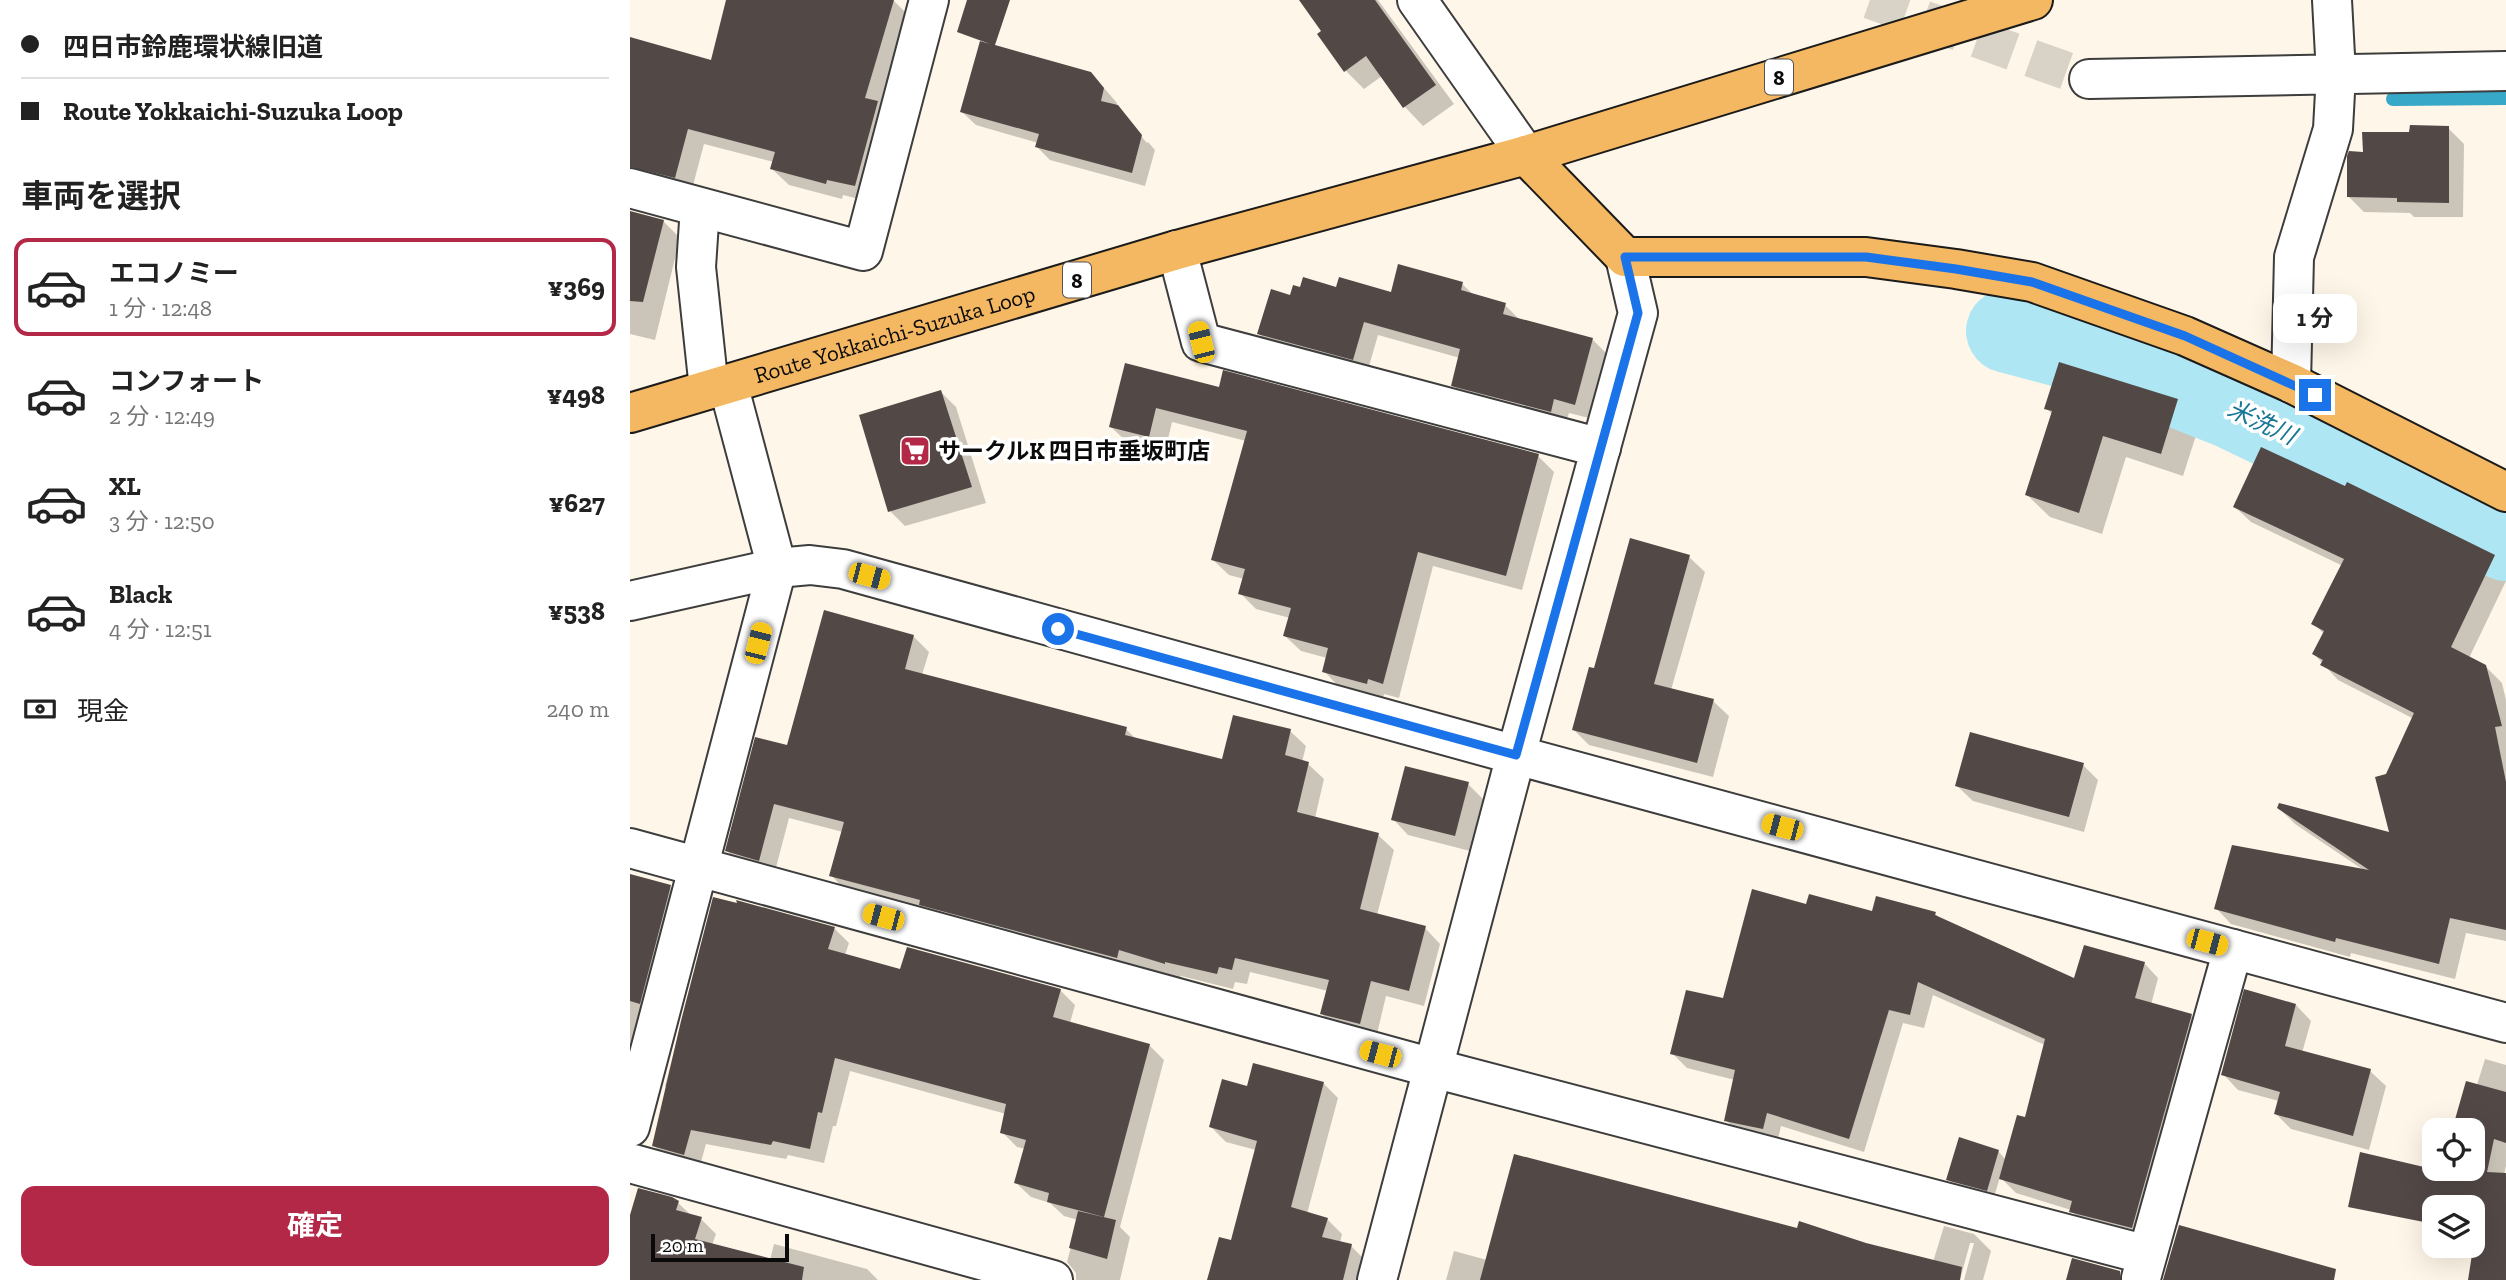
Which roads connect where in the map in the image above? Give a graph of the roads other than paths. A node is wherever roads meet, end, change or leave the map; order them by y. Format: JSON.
{"nodes":[{"id":1,"x":929,"y":0,"type":"edge"},
{"id":2,"x":1417,"y":0,"type":"edge"},
{"id":3,"x":2033,"y":0,"type":"edge"},
{"id":4,"x":2332,"y":0,"type":"edge"},
{"id":5,"x":2506,"y":71,"type":"edge"},
{"id":6,"x":2336,"y":74,"type":"junction"},
{"id":7,"x":2089,"y":79,"type":"tunnel mouth"},
{"id":8,"x":1526,"y":155,"type":"junction"},
{"id":9,"x":630,"y":188,"type":"edge"},
{"id":10,"x":701,"y":207,"type":"junction"},
{"id":11,"x":1177,"y":250,"type":"junction"},
{"id":12,"x":1625,"y":257,"type":"junction"},
{"id":13,"x":2291,"y":383,"type":"junction"},
{"id":14,"x":719,"y":387,"type":"junction"},
{"id":15,"x":630,"y":413,"type":"edge"},
{"id":16,"x":1601,"y":448,"type":"junction"},
{"id":17,"x":2506,"y":492,"type":"edge"},
{"id":18,"x":777,"y":568,"type":"junction"},
{"id":19,"x":630,"y":601,"type":"edge"},
{"id":20,"x":1516,"y":755,"type":"junction"},
{"id":21,"x":630,"y":848,"type":"edge"},
{"id":22,"x":700,"y":867,"type":"junction"},
{"id":23,"x":2233,"y":949,"type":"junction"},
{"id":24,"x":2506,"y":1023,"type":"edge"},
{"id":25,"x":1433,"y":1068,"type":"junction"},
{"id":26,"x":630,"y":1126,"type":"edge"},
{"id":27,"x":630,"y":1163,"type":"edge"},
{"id":28,"x":2143,"y":1268,"type":"edge"},
{"id":29,"x":1053,"y":1280,"type":"edge"},
{"id":30,"x":1377,"y":1280,"type":"edge"}],
"edges":[{"from":1,"to":10,"type":"street"},
{"from":2,"to":8,"type":"street"},
{"from":3,"to":8,"type":"main road","name":"Route Yokkaichi-Suzuka Loop","number":"8"},
{"from":4,"to":6,"type":"street"},
{"from":5,"to":6,"type":"street"},
{"from":6,"to":7,"type":"street"},
{"from":6,"to":13,"type":"street"},
{"from":8,"to":11,"type":"main road","name":"Route Yokkaichi-Suzuka Loop","number":"8"},
{"from":8,"to":12,"type":"main road"},
{"from":9,"to":10,"type":"street"},
{"from":10,"to":14,"type":"street"},
{"from":11,"to":14,"type":"main road","name":"Route Yokkaichi-Suzuka Loop","number":"8"},
{"from":11,"to":16,"type":"street"},
{"from":12,"to":13,"type":"main road"},
{"from":12,"to":16,"type":"street"},
{"from":13,"to":17,"type":"main road"},
{"from":14,"to":15,"type":"main road","name":"Route Yokkaichi-Suzuka Loop","number":"8"},
{"from":14,"to":18,"type":"street"},
{"from":16,"to":20,"type":"street"},
{"from":18,"to":19,"type":"street"},
{"from":18,"to":20,"type":"street"},
{"from":18,"to":22,"type":"street"},
{"from":20,"to":23,"type":"street"},
{"from":20,"to":25,"type":"street"},
{"from":21,"to":22,"type":"street"},
{"from":22,"to":25,"type":"street"},
{"from":22,"to":26,"type":"street"},
{"from":23,"to":24,"type":"street"},
{"from":23,"to":28,"type":"street"},
{"from":25,"to":28,"type":"street"},
{"from":25,"to":30,"type":"street"},
{"from":27,"to":29,"type":"street"}]}
